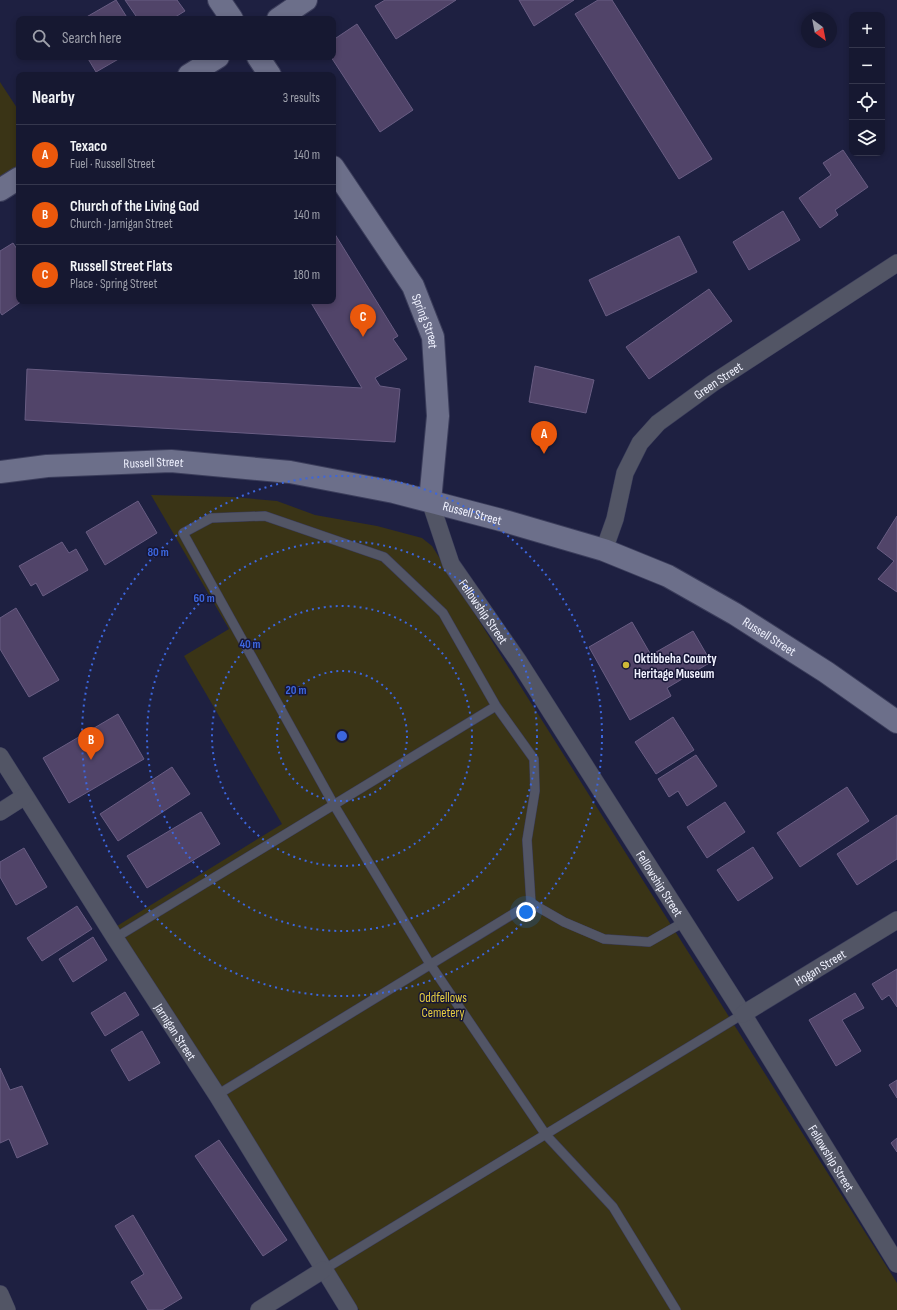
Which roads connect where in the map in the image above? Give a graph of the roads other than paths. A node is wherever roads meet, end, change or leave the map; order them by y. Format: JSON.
{"nodes":[{"id":1,"x":219,"y":0,"type":"edge"},
{"id":2,"x":306,"y":0,"type":"edge"},
{"id":3,"x":230,"y":16,"type":"edge"},
{"id":4,"x":282,"y":16,"type":"edge"},
{"id":5,"x":213,"y":60,"type":"edge"},
{"id":6,"x":260,"y":60,"type":"edge"},
{"id":7,"x":194,"y":72,"type":"edge"},
{"id":8,"x":268,"y":72,"type":"edge"},
{"id":9,"x":336,"y":171,"type":"edge"},
{"id":10,"x":16,"y":180,"type":"edge"},
{"id":11,"x":0,"y":190,"type":"edge"},
{"id":12,"x":897,"y":263,"type":"edge"},
{"id":13,"x":0,"y":472,"type":"edge"},
{"id":14,"x":430,"y":501,"type":"junction"},
{"id":15,"x":604,"y":550,"type":"junction"},
{"id":16,"x":496,"y":706,"type":"junction"},
{"id":17,"x":897,"y":722,"type":"edge"},
{"id":18,"x":0,"y":756,"type":"edge"},
{"id":19,"x":25,"y":796,"type":"junction"},
{"id":20,"x":334,"y":805,"type":"junction"},
{"id":21,"x":0,"y":812,"type":"edge"},
{"id":22,"x":531,"y":903,"type":"junction"},
{"id":23,"x":897,"y":920,"type":"edge"},
{"id":24,"x":684,"y":922,"type":"junction"},
{"id":25,"x":115,"y":938,"type":"junction"},
{"id":26,"x":430,"y":964,"type":"junction"},
{"id":27,"x":743,"y":1014,"type":"junction"},
{"id":28,"x":217,"y":1095,"type":"junction"},
{"id":29,"x":546,"y":1135,"type":"junction"},
{"id":30,"x":897,"y":1264,"type":"edge"},
{"id":31,"x":323,"y":1270,"type":"junction"},
{"id":32,"x":0,"y":1294,"type":"edge"},
{"id":33,"x":6,"y":1310,"type":"edge"},
{"id":34,"x":259,"y":1310,"type":"edge"},
{"id":35,"x":349,"y":1310,"type":"edge"},
{"id":36,"x":676,"y":1310,"type":"edge"}],
"edges":[{"from":1,"to":3,"type":"street"},
{"from":2,"to":4,"type":"street"},
{"from":5,"to":7,"type":"street"},
{"from":6,"to":8,"type":"street"},
{"from":9,"to":14,"type":"street","name":"Spring Street"},
{"from":10,"to":11,"type":"street"},
{"from":12,"to":15,"type":"street","name":"Green Street"},
{"from":13,"to":14,"type":"street","name":"Russell Street"},
{"from":14,"to":15,"type":"street","name":"Russell Street"},
{"from":14,"to":24,"type":"street","name":"Fellowship Street"},
{"from":15,"to":17,"type":"street","name":"Russell Street"},
{"from":16,"to":20,"type":"lane"},
{"from":16,"to":20,"type":"lane"},
{"from":16,"to":22,"type":"lane"},
{"from":18,"to":19,"type":"street","name":"Jarnigan Street"},
{"from":19,"to":21,"type":"street"},
{"from":19,"to":25,"type":"street","name":"Jarnigan Street"},
{"from":20,"to":25,"type":"lane"},
{"from":20,"to":26,"type":"lane"},
{"from":22,"to":24,"type":"lane"},
{"from":22,"to":26,"type":"lane"},
{"from":23,"to":27,"type":"street","name":"Hogan Street"},
{"from":24,"to":27,"type":"street","name":"Fellowship Street"},
{"from":25,"to":28,"type":"street","name":"Jarnigan Street"},
{"from":26,"to":28,"type":"lane"},
{"from":26,"to":29,"type":"lane"},
{"from":27,"to":29,"type":"lane"},
{"from":27,"to":30,"type":"street","name":"Fellowship Street"},
{"from":28,"to":31,"type":"street","name":"Jarnigan Street"},
{"from":29,"to":31,"type":"lane"},
{"from":29,"to":36,"type":"lane"},
{"from":31,"to":34,"type":"street"},
{"from":31,"to":35,"type":"street","name":"Jarnigan Street"},
{"from":32,"to":33,"type":"street"}]}
